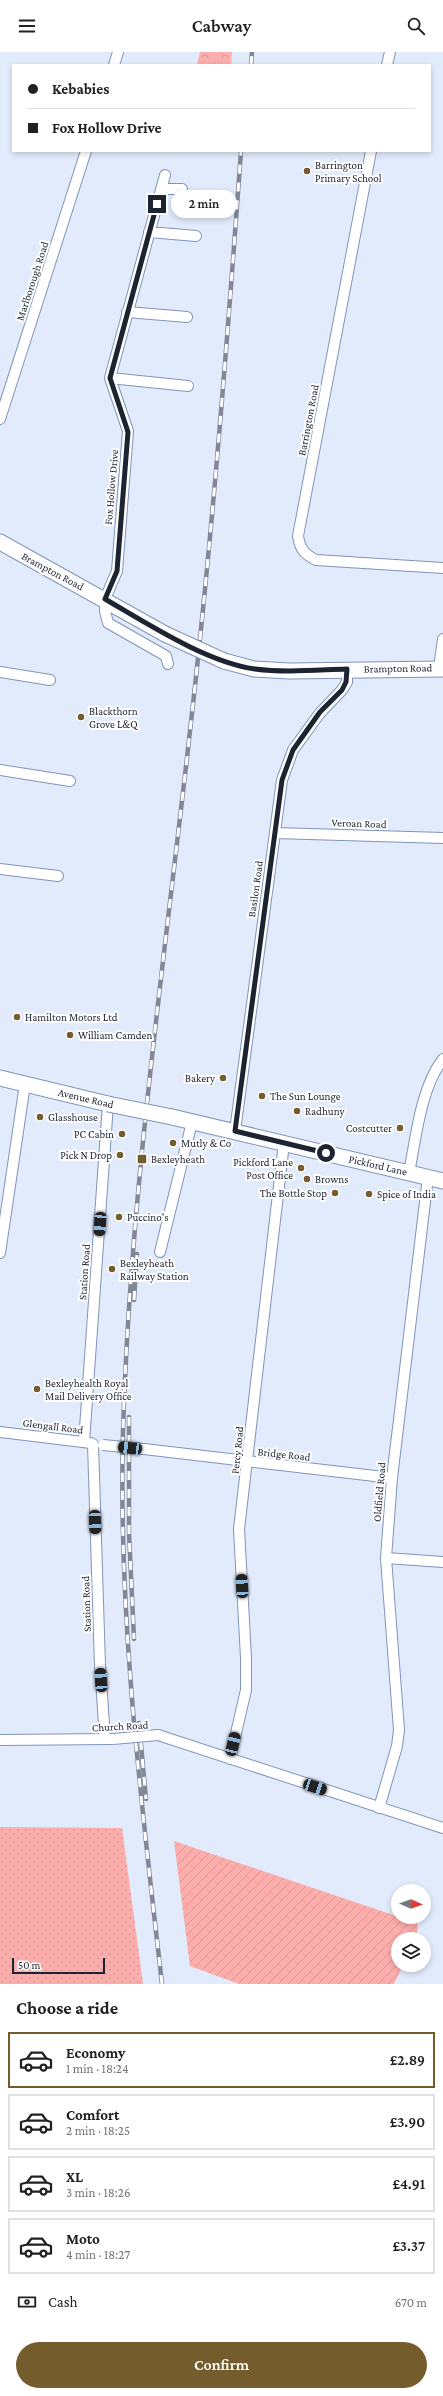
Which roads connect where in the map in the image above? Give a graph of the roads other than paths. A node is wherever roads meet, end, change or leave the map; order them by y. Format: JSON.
{"nodes":[{"id":1,"x":118,"y":52,"type":"edge"},
{"id":2,"x":390,"y":52,"type":"edge"},
{"id":3,"x":114,"y":64,"type":"edge"},
{"id":4,"x":387,"y":64,"type":"edge"},
{"id":5,"x":86,"y":152,"type":"edge"},
{"id":6,"x":371,"y":152,"type":"edge"},
{"id":7,"x":165,"y":175,"type":"dead end"},
{"id":8,"x":182,"y":189,"type":"dead end"},
{"id":9,"x":161,"y":190,"type":"junction"},
{"id":10,"x":149,"y":232,"type":"junction"},
{"id":11,"x":196,"y":236,"type":"dead end"},
{"id":12,"x":127,"y":312,"type":"junction"},
{"id":13,"x":187,"y":317,"type":"dead end"},
{"id":14,"x":110,"y":378,"type":"junction"},
{"id":15,"x":188,"y":386,"type":"dead end"},
{"id":16,"x":0,"y":419,"type":"edge"},
{"id":17,"x":0,"y":542,"type":"edge"},
{"id":18,"x":443,"y":568,"type":"edge"},
{"id":19,"x":105,"y":599,"type":"junction"},
{"id":20,"x":443,"y":639,"type":"edge"},
{"id":21,"x":168,"y":664,"type":"dead end"},
{"id":22,"x":441,"y":668,"type":"edge"},
{"id":23,"x":347,"y":669,"type":"junction"},
{"id":24,"x":0,"y":672,"type":"edge"},
{"id":25,"x":50,"y":680,"type":"dead end"},
{"id":26,"x":0,"y":770,"type":"edge"},
{"id":27,"x":70,"y":781,"type":"dead end"},
{"id":28,"x":275,"y":832,"type":"junction"},
{"id":29,"x":443,"y":838,"type":"edge"},
{"id":30,"x":0,"y":869,"type":"edge"},
{"id":31,"x":58,"y":876,"type":"dead end"},
{"id":32,"x":443,"y":1058,"type":"edge"},
{"id":33,"x":0,"y":1078,"type":"edge"},
{"id":34,"x":25,"y":1084,"type":"junction"},
{"id":35,"x":108,"y":1104,"type":"junction"},
{"id":36,"x":172,"y":1117,"type":"joint"},
{"id":37,"x":192,"y":1122,"type":"junction"},
{"id":38,"x":235,"y":1131,"type":"junction"},
{"id":39,"x":284,"y":1143,"type":"junction"},
{"id":40,"x":409,"y":1173,"type":"junction"},
{"id":41,"x":428,"y":1177,"type":"junction"},
{"id":42,"x":443,"y":1181,"type":"edge"},
{"id":43,"x":160,"y":1252,"type":"dead end"},
{"id":44,"x":0,"y":1253,"type":"edge"},
{"id":45,"x":0,"y":1432,"type":"edge"},
{"id":46,"x":93,"y":1444,"type":"junction"},
{"id":47,"x":247,"y":1462,"type":"junction"},
{"id":48,"x":392,"y":1478,"type":"junction"},
{"id":49,"x":386,"y":1558,"type":"junction"},
{"id":50,"x":443,"y":1562,"type":"edge"},
{"id":51,"x":109,"y":1739,"type":"junction"},
{"id":52,"x":0,"y":1740,"type":"edge"},
{"id":53,"x":230,"y":1759,"type":"junction"},
{"id":54,"x":379,"y":1808,"type":"junction"},
{"id":55,"x":443,"y":1828,"type":"edge"}],
"edges":[{"from":1,"to":3,"type":"street"},
{"from":2,"to":4,"type":"street"},
{"from":5,"to":16,"type":"street","name":"Marlborough Road"},
{"from":6,"to":18,"type":"street","name":"Barrington Road"},
{"from":7,"to":9,"type":"street"},
{"from":8,"to":9,"type":"street"},
{"from":9,"to":10,"type":"street"},
{"from":10,"to":11,"type":"street"},
{"from":10,"to":12,"type":"street"},
{"from":12,"to":13,"type":"street"},
{"from":12,"to":14,"type":"street"},
{"from":14,"to":15,"type":"street"},
{"from":14,"to":19,"type":"street","name":"Fox Hollow Drive"},
{"from":17,"to":19,"type":"street","name":"Brampton Road"},
{"from":19,"to":21,"type":"street"},
{"from":19,"to":23,"type":"street","name":"Brampton Road","bridge":true},
{"from":20,"to":22,"type":"street"},
{"from":22,"to":23,"type":"street","name":"Brampton Road"},
{"from":23,"to":28,"type":"street","name":"Basilon Road"},
{"from":24,"to":25,"type":"street"},
{"from":26,"to":27,"type":"street"},
{"from":28,"to":29,"type":"street","name":"Veroan Road"},
{"from":28,"to":38,"type":"street","name":"Basilon Road"},
{"from":30,"to":31,"type":"street"},
{"from":32,"to":40,"type":"street"},
{"from":33,"to":34,"type":"street","name":"Avenue Road"},
{"from":34,"to":35,"type":"street","name":"Avenue Road"},
{"from":34,"to":44,"type":"street"},
{"from":35,"to":36,"type":"street","name":"Avenue Road","bridge":true},
{"from":35,"to":46,"type":"street","name":"Station Road"},
{"from":36,"to":37,"type":"street","name":"Pickford Lane"},
{"from":37,"to":38,"type":"street","name":"Pickford Lane"},
{"from":37,"to":43,"type":"street"},
{"from":38,"to":39,"type":"street","name":"Pickford Lane"},
{"from":39,"to":40,"type":"street","name":"Pickford Lane"},
{"from":39,"to":47,"type":"street","name":"Percy Road"},
{"from":40,"to":41,"type":"street","name":"Pickford Lane"},
{"from":41,"to":42,"type":"street","name":"Pickford Lane"},
{"from":41,"to":48,"type":"street","name":"Oldfield Road"},
{"from":45,"to":46,"type":"street","name":"Glengall Road"},
{"from":46,"to":47,"type":"street","name":"Bridge Road","bridge":true},
{"from":46,"to":51,"type":"street","name":"Station Road"},
{"from":47,"to":48,"type":"street","name":"Bridge Road"},
{"from":47,"to":53,"type":"street","name":"Percy Road"},
{"from":48,"to":49,"type":"street","name":"Oldfield Road"},
{"from":49,"to":50,"type":"street"},
{"from":49,"to":54,"type":"street","name":"Oldfield Road"},
{"from":51,"to":52,"type":"street","name":"Church Road"},
{"from":51,"to":53,"type":"street","name":"Church Road","bridge":true},
{"from":53,"to":54,"type":"street","name":"Church Road"},
{"from":54,"to":55,"type":"street","name":"Church Road"}]}
